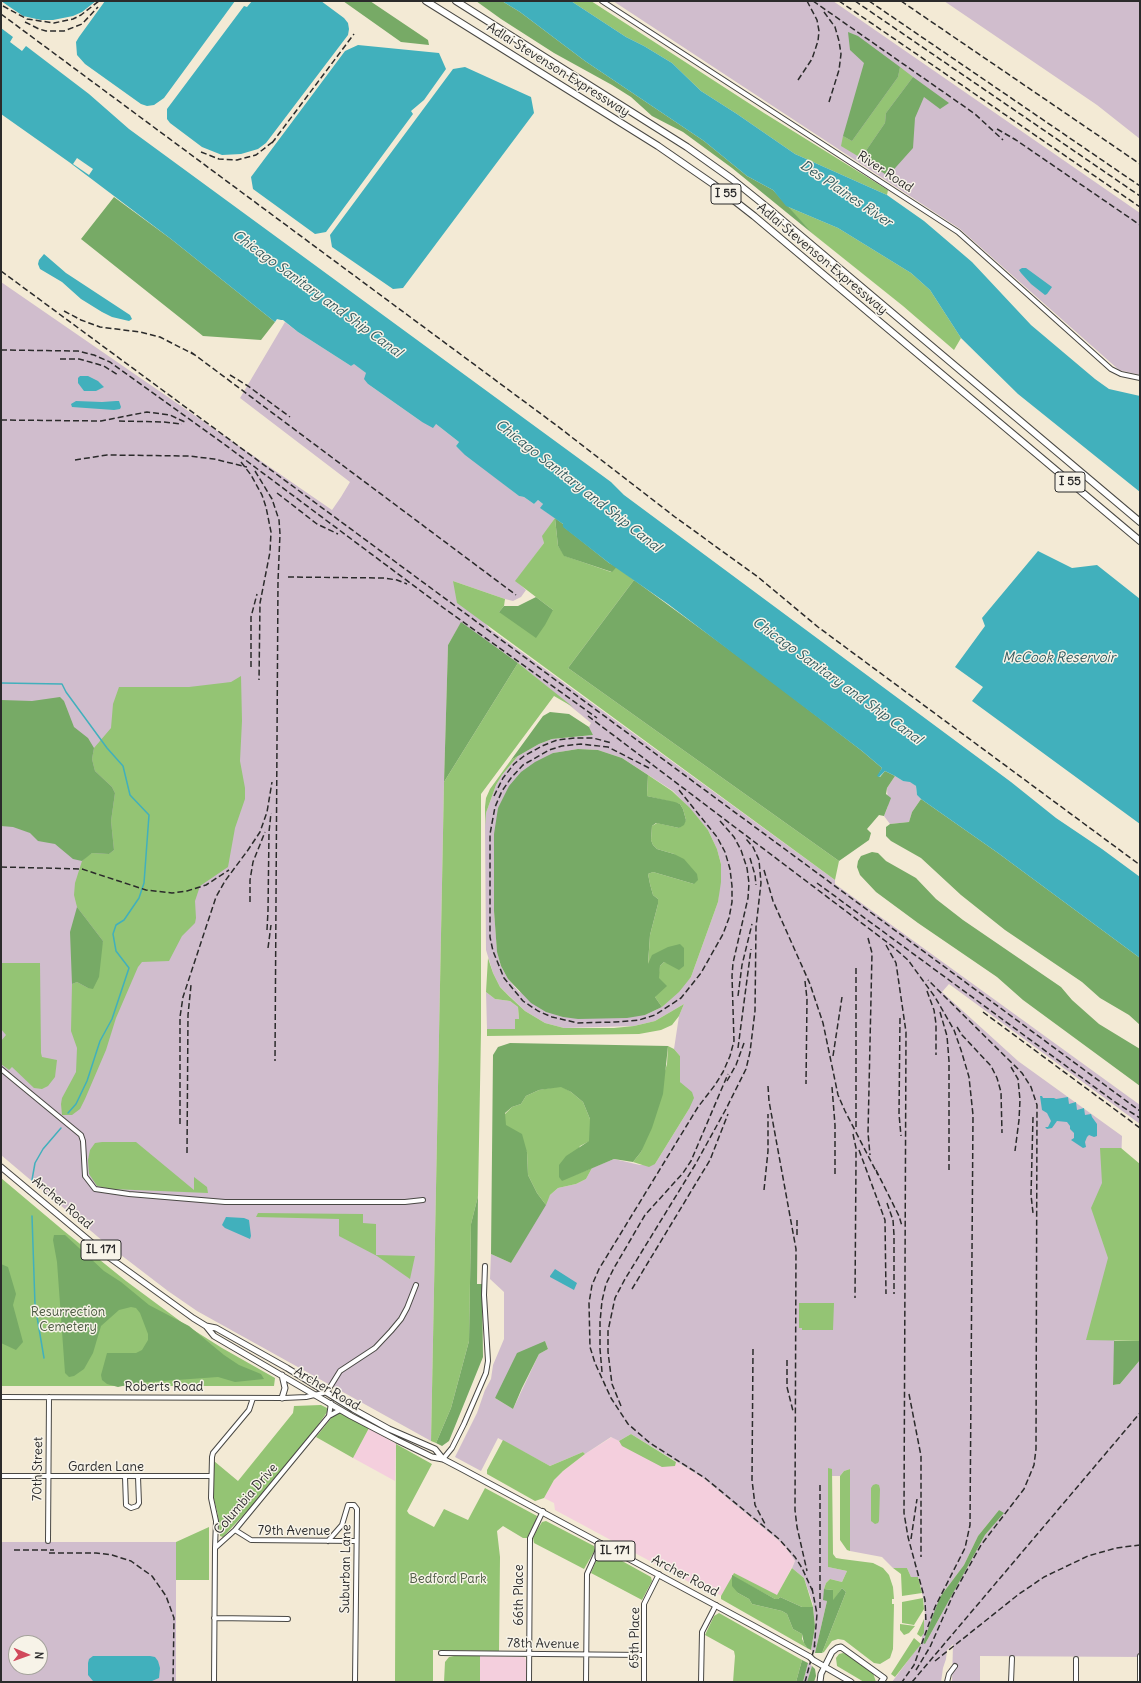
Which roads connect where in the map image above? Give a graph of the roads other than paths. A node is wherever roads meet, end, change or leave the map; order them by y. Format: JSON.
{"nodes":[{"id":1,"x":426,"y":1,"type":"edge"},
{"id":2,"x":456,"y":1,"type":"edge"},
{"id":3,"x":602,"y":1,"type":"edge"},
{"id":4,"x":1140,"y":378,"type":"edge"},
{"id":5,"x":1140,"y":522,"type":"edge"},
{"id":6,"x":1140,"y":541,"type":"edge"},
{"id":7,"x":1,"y":1069,"type":"edge"},
{"id":8,"x":1,"y":1167,"type":"edge"},
{"id":9,"x":423,"y":1200,"type":"dead end"},
{"id":10,"x":485,"y":1266,"type":"dead end"},
{"id":11,"x":416,"y":1285,"type":"dead end"},
{"id":12,"x":206,"y":1326,"type":"junction"},
{"id":13,"x":282,"y":1375,"type":"junction"},
{"id":14,"x":326,"y":1392,"type":"junction"},
{"id":15,"x":315,"y":1394,"type":"junction"},
{"id":16,"x":1,"y":1397,"type":"edge"},
{"id":17,"x":49,"y":1397,"type":"junction"},
{"id":18,"x":253,"y":1398,"type":"junction"},
{"id":19,"x":282,"y":1398,"type":"junction"},
{"id":20,"x":331,"y":1403,"type":"junction"},
{"id":21,"x":340,"y":1410,"type":"junction"},
{"id":22,"x":329,"y":1416,"type":"junction"},
{"id":23,"x":443,"y":1459,"type":"junction"},
{"id":24,"x":1,"y":1476,"type":"edge"},
{"id":25,"x":211,"y":1476,"type":"junction"},
{"id":26,"x":48,"y":1477,"type":"junction"},
{"id":27,"x":125,"y":1477,"type":"junction"},
{"id":28,"x":138,"y":1477,"type":"junction"},
{"id":29,"x":543,"y":1511,"type":"junction"},
{"id":30,"x":235,"y":1530,"type":"junction"},
{"id":31,"x":48,"y":1540,"type":"dead end"},
{"id":32,"x":328,"y":1541,"type":"junction"},
{"id":33,"x":356,"y":1541,"type":"junction"},
{"id":34,"x":601,"y":1543,"type":"junction"},
{"id":35,"x":216,"y":1548,"type":"junction"},
{"id":36,"x":659,"y":1574,"type":"junction"},
{"id":37,"x":716,"y":1605,"type":"junction"},
{"id":38,"x":214,"y":1618,"type":"junction"},
{"id":39,"x":288,"y":1619,"type":"dead end"},
{"id":40,"x":441,"y":1653,"type":"dead end"},
{"id":41,"x":529,"y":1654,"type":"junction"},
{"id":42,"x":587,"y":1654,"type":"junction"},
{"id":43,"x":644,"y":1655,"type":"junction"},
{"id":44,"x":1140,"y":1656,"type":"edge"},
{"id":45,"x":1012,"y":1658,"type":"dead end"},
{"id":46,"x":1076,"y":1659,"type":"dead end"},
{"id":47,"x":825,"y":1666,"type":"junction"},
{"id":48,"x":954,"y":1666,"type":"dead end"},
{"id":49,"x":214,"y":1682,"type":"edge"},
{"id":50,"x":355,"y":1682,"type":"edge"},
{"id":51,"x":529,"y":1682,"type":"edge"},
{"id":52,"x":586,"y":1682,"type":"edge"},
{"id":53,"x":644,"y":1682,"type":"edge"},
{"id":54,"x":701,"y":1682,"type":"edge"},
{"id":55,"x":820,"y":1682,"type":"edge"},
{"id":56,"x":851,"y":1682,"type":"edge"},
{"id":57,"x":881,"y":1682,"type":"edge"},
{"id":58,"x":947,"y":1682,"type":"edge"},
{"id":59,"x":1011,"y":1682,"type":"edge"},
{"id":60,"x":1076,"y":1682,"type":"edge"},
{"id":61,"x":1140,"y":1682,"type":"edge"}],
"edges":[{"from":1,"to":6,"type":"highway","name":"Adlai Stevenson Expressway","number":"I 55"},
{"from":2,"to":5,"type":"highway","name":"Adlai Stevenson Expressway","number":"I 55"},
{"from":3,"to":4,"type":"street","name":"River Road"},
{"from":7,"to":9,"type":"street"},
{"from":8,"to":12,"type":"main road","name":"Archer Road","number":"IL 171"},
{"from":10,"to":23,"type":"street"},
{"from":11,"to":14,"type":"street"},
{"from":12,"to":13,"type":"main road","name":"Archer Road","number":"IL 171"},
{"from":12,"to":14,"type":"main road","name":"Archer Road","number":"IL 171"},
{"from":13,"to":15,"type":"main road","name":"Archer Road","number":"IL 171"},
{"from":13,"to":19,"type":"main road"},
{"from":14,"to":15,"type":"street","name":"Roberts Road"},
{"from":14,"to":23,"type":"main road","name":"Archer Road","number":"IL 171"},
{"from":15,"to":19,"type":"street","name":"Roberts Road"},
{"from":15,"to":20,"type":"main road","name":"Archer Road","number":"IL 171"},
{"from":16,"to":17,"type":"street","name":"Roberts Road"},
{"from":17,"to":18,"type":"street","name":"Roberts Road"},
{"from":17,"to":26,"type":"street","name":"70th Street"},
{"from":18,"to":19,"type":"street","name":"Roberts Road"},
{"from":18,"to":25,"type":"street"},
{"from":20,"to":21,"type":"main road","name":"Archer Road","number":"IL 171"},
{"from":20,"to":22,"type":"street"},
{"from":21,"to":22,"type":"street","name":"Columbia Drive"},
{"from":21,"to":23,"type":"main road","name":"Archer Road","number":"IL 171"},
{"from":22,"to":30,"type":"street","name":"Columbia Drive"},
{"from":23,"to":29,"type":"main road","name":"Archer Road","number":"IL 171"},
{"from":24,"to":26,"type":"street","name":"Garden Lane"},
{"from":25,"to":28,"type":"street","name":"Garden Lane"},
{"from":25,"to":35,"type":"street"},
{"from":26,"to":27,"type":"street","name":"Garden Lane"},
{"from":26,"to":31,"type":"street","name":"70th Street"},
{"from":27,"to":28,"type":"street","name":"Garden Lane"},
{"from":27,"to":28,"type":"street"},
{"from":29,"to":34,"type":"main road","name":"Archer Road","number":"IL 171"},
{"from":29,"to":41,"type":"street","name":"66th Place"},
{"from":30,"to":32,"type":"street","name":"79th Avenue"},
{"from":30,"to":35,"type":"street","name":"Columbia Drive"},
{"from":32,"to":33,"type":"street","name":"79th Avenue"},
{"from":32,"to":33,"type":"street","name":"Suburban Lane"},
{"from":33,"to":50,"type":"street","name":"Suburban Lane"},
{"from":34,"to":36,"type":"main road","name":"Archer Road","number":"IL 171"},
{"from":34,"to":42,"type":"street"},
{"from":35,"to":38,"type":"street","name":"Columbia Drive"},
{"from":36,"to":37,"type":"main road","name":"Archer Road","number":"IL 171"},
{"from":36,"to":43,"type":"street","name":"65th Place"},
{"from":37,"to":47,"type":"main road","name":"Archer Road","number":"IL 171"},
{"from":37,"to":54,"type":"street"},
{"from":38,"to":39,"type":"street"},
{"from":38,"to":49,"type":"street","name":"Columbia Drive"},
{"from":40,"to":41,"type":"street","name":"78th Avenue"},
{"from":41,"to":42,"type":"street","name":"78th Avenue"},
{"from":41,"to":51,"type":"street","name":"66th Place"},
{"from":42,"to":43,"type":"street","name":"78th Avenue"},
{"from":42,"to":52,"type":"street"},
{"from":43,"to":53,"type":"street","name":"65th Place"},
{"from":44,"to":61,"type":"street"},
{"from":45,"to":59,"type":"street"},
{"from":46,"to":60,"type":"street"},
{"from":47,"to":55,"type":"main road"},
{"from":47,"to":56,"type":"main road","name":"Archer Road","number":"IL 171"},
{"from":47,"to":57,"type":"main road"},
{"from":48,"to":58,"type":"street"}]}
